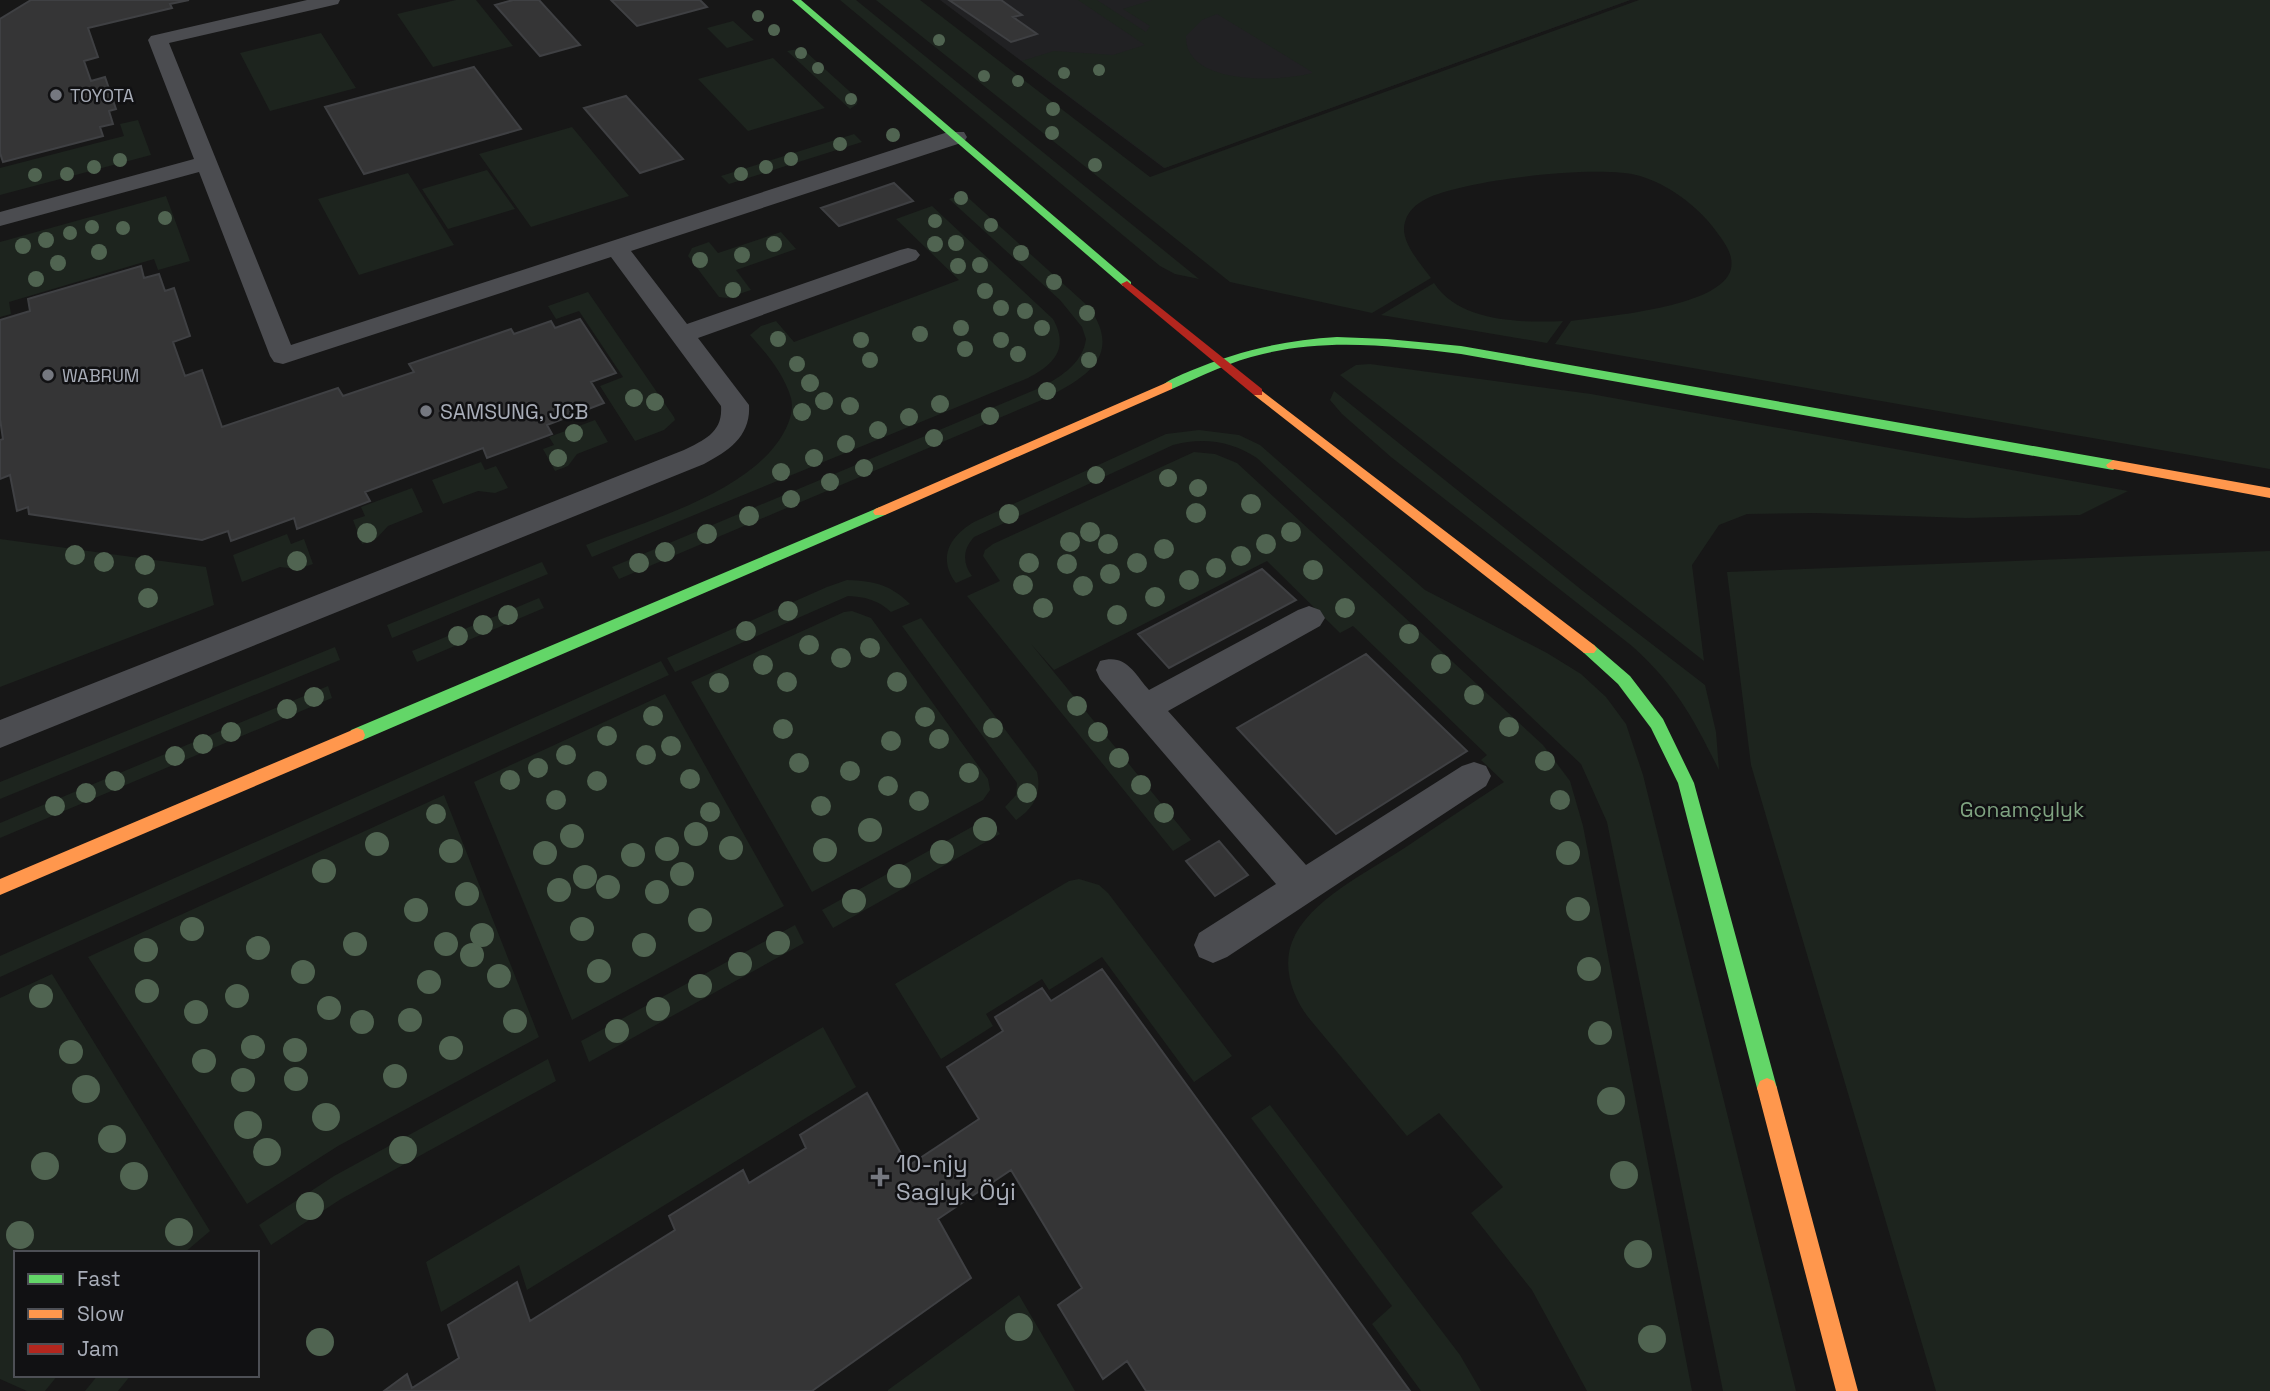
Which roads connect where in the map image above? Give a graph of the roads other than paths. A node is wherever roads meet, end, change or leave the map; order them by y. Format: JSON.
{"nodes":[{"id":1,"x":331,"y":0,"type":"edge"},
{"id":2,"x":796,"y":0,"type":"edge"},
{"id":3,"x":956,"y":137,"type":"junction"},
{"id":4,"x":206,"y":163,"type":"junction"},
{"id":5,"x":0,"y":219,"type":"edge"},
{"id":6,"x":616,"y":247,"type":"junction"},
{"id":7,"x":908,"y":255,"type":"dead end"},
{"id":8,"x":683,"y":334,"type":"junction"},
{"id":9,"x":1220,"y":363,"type":"junction"},
{"id":10,"x":2270,"y":493,"type":"edge"},
{"id":11,"x":1309,"y":618,"type":"dead end"},
{"id":12,"x":1112,"y":670,"type":"dead end"},
{"id":13,"x":1145,"y":708,"type":"junction"},
{"id":14,"x":0,"y":734,"type":"edge"},
{"id":15,"x":1474,"y":776,"type":"dead end"},
{"id":16,"x":0,"y":887,"type":"edge"},
{"id":17,"x":1302,"y":887,"type":"junction"},
{"id":18,"x":1213,"y":945,"type":"dead end"},
{"id":19,"x":1847,"y":1391,"type":"edge"}],
"edges":[{"from":1,"to":4,"type":"lane"},
{"from":2,"to":3,"type":"street"},
{"from":3,"to":6,"type":"lane"},
{"from":3,"to":9,"type":"street"},
{"from":4,"to":5,"type":"lane"},
{"from":4,"to":6,"type":"lane"},
{"from":6,"to":8,"type":"lane"},
{"from":7,"to":8,"type":"lane"},
{"from":8,"to":14,"type":"lane"},
{"from":9,"to":10,"type":"street"},
{"from":9,"to":16,"type":"street"},
{"from":9,"to":19,"type":"street"},
{"from":11,"to":13,"type":"lane"},
{"from":12,"to":13,"type":"lane"},
{"from":13,"to":17,"type":"lane"},
{"from":15,"to":17,"type":"lane"},
{"from":17,"to":18,"type":"lane"}]}
